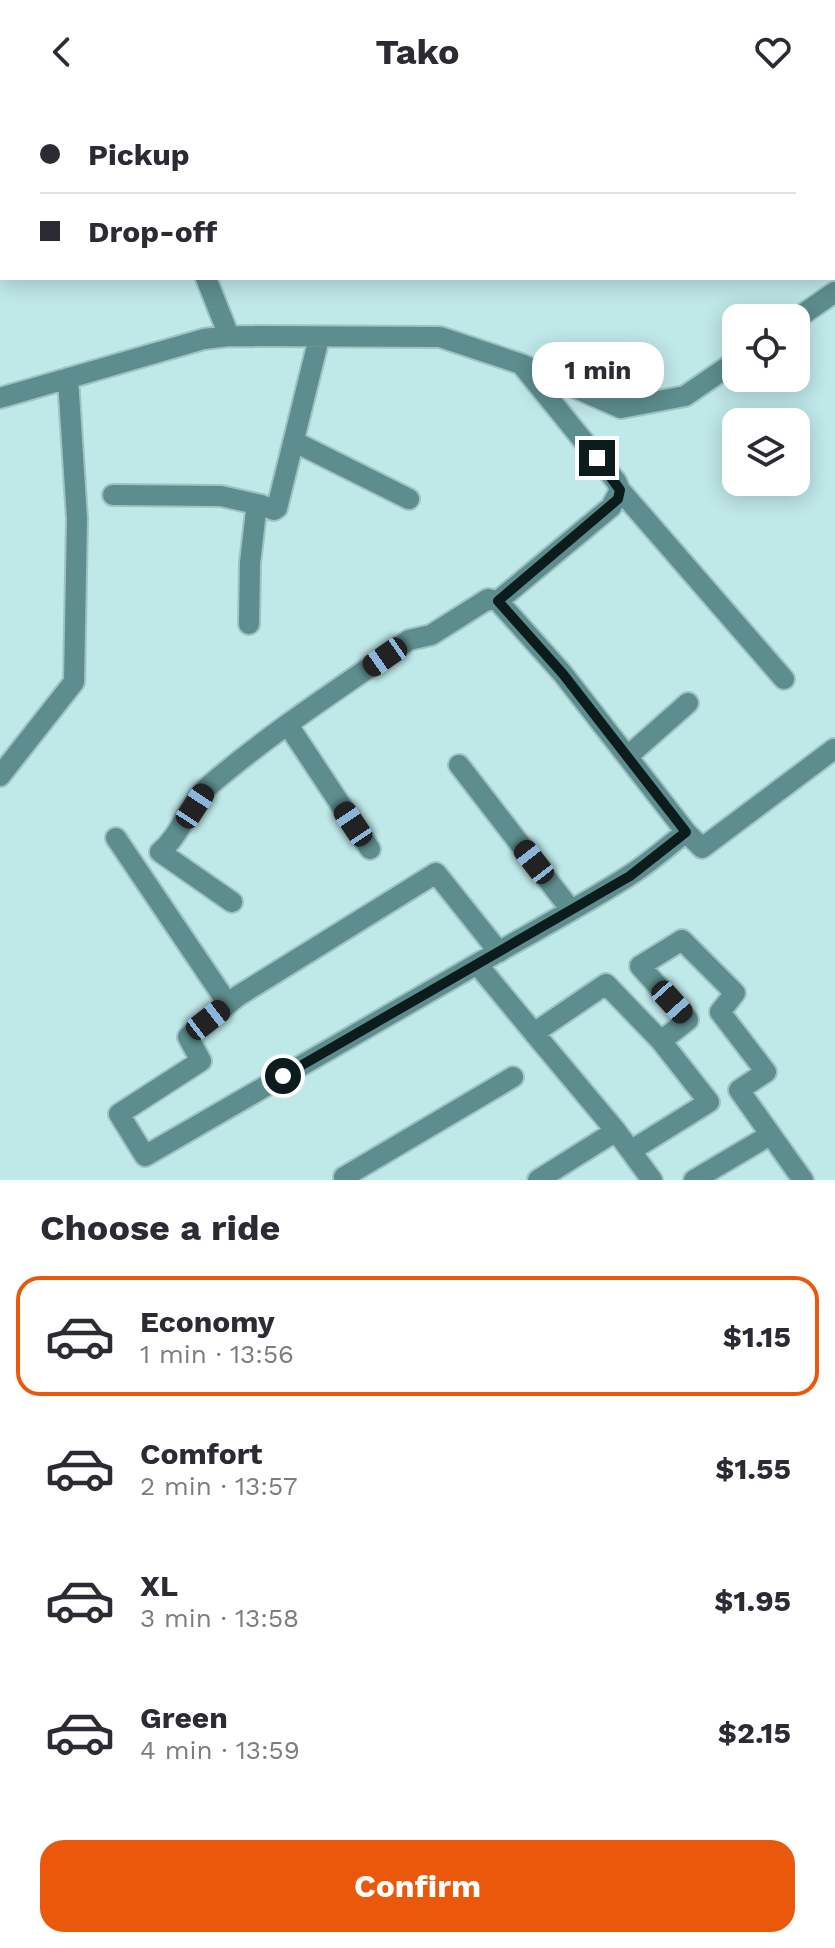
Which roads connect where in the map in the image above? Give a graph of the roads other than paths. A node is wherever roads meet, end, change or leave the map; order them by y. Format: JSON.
{"nodes":[{"id":1,"x":207,"y":280,"type":"edge"},
{"id":2,"x":835,"y":292,"type":"edge"},
{"id":3,"x":810,"y":309,"type":"edge"},
{"id":4,"x":229,"y":336,"type":"junction"},
{"id":5,"x":319,"y":338,"type":"junction"},
{"id":6,"x":521,"y":364,"type":"junction"},
{"id":7,"x":722,"y":371,"type":"edge"},
{"id":8,"x":68,"y":378,"type":"junction"},
{"id":9,"x":0,"y":398,"type":"edge"},
{"id":10,"x":295,"y":442,"type":"junction"},
{"id":11,"x":620,"y":490,"type":"junction"},
{"id":12,"x":113,"y":495,"type":"dead end"},
{"id":13,"x":409,"y":499,"type":"dead end"},
{"id":14,"x":261,"y":505,"type":"junction"},
{"id":15,"x":498,"y":601,"type":"junction"},
{"id":16,"x":249,"y":624,"type":"dead end"},
{"id":17,"x":784,"y":679,"type":"dead end"},
{"id":18,"x":688,"y":703,"type":"dead end"},
{"id":19,"x":288,"y":725,"type":"junction"},
{"id":20,"x":834,"y":749,"type":"edge"},
{"id":21,"x":628,"y":756,"type":"junction"},
{"id":22,"x":459,"y":765,"type":"dead end"},
{"id":23,"x":0,"y":776,"type":"edge"},
{"id":24,"x":686,"y":832,"type":"junction"},
{"id":25,"x":116,"y":838,"type":"dead end"},
{"id":26,"x":370,"y":849,"type":"dead end"},
{"id":27,"x":232,"y":902,"type":"dead end"},
{"id":28,"x":571,"y":910,"type":"junction"},
{"id":29,"x":499,"y":952,"type":"junction"},
{"id":30,"x":477,"y":964,"type":"junction"},
{"id":31,"x":228,"y":1004,"type":"junction"},
{"id":32,"x":534,"y":1033,"type":"junction"},
{"id":33,"x":661,"y":1041,"type":"junction"},
{"id":34,"x":513,"y":1077,"type":"dead end"},
{"id":35,"x":616,"y":1131,"type":"junction"},
{"id":36,"x":770,"y":1135,"type":"junction"},
{"id":37,"x":632,"y":1150,"type":"junction"},
{"id":38,"x":346,"y":1180,"type":"edge"},
{"id":39,"x":538,"y":1180,"type":"edge"},
{"id":40,"x":652,"y":1180,"type":"edge"},
{"id":41,"x":694,"y":1180,"type":"edge"},
{"id":42,"x":803,"y":1180,"type":"edge"}],
"edges":[{"from":1,"to":4,"type":"street"},
{"from":2,"to":3,"type":"street"},
{"from":4,"to":5,"type":"street"},
{"from":4,"to":8,"type":"street"},
{"from":5,"to":6,"type":"street"},
{"from":5,"to":10,"type":"street"},
{"from":6,"to":7,"type":"street"},
{"from":6,"to":11,"type":"street"},
{"from":8,"to":9,"type":"street"},
{"from":8,"to":23,"type":"street"},
{"from":10,"to":13,"type":"street"},
{"from":10,"to":14,"type":"street"},
{"from":11,"to":15,"type":"street"},
{"from":11,"to":17,"type":"street"},
{"from":12,"to":14,"type":"street"},
{"from":14,"to":16,"type":"street"},
{"from":15,"to":19,"type":"street"},
{"from":15,"to":21,"type":"street"},
{"from":18,"to":21,"type":"street"},
{"from":19,"to":26,"type":"street"},
{"from":19,"to":27,"type":"street"},
{"from":20,"to":24,"type":"street"},
{"from":21,"to":24,"type":"street"},
{"from":22,"to":28,"type":"street"},
{"from":24,"to":28,"type":"street"},
{"from":25,"to":31,"type":"street"},
{"from":28,"to":29,"type":"street"},
{"from":29,"to":30,"type":"street"},
{"from":29,"to":31,"type":"street"},
{"from":30,"to":31,"type":"street"},
{"from":30,"to":32,"type":"street"},
{"from":32,"to":33,"type":"street"},
{"from":32,"to":35,"type":"street"},
{"from":33,"to":36,"type":"street"},
{"from":33,"to":37,"type":"street"},
{"from":34,"to":38,"type":"street"},
{"from":35,"to":37,"type":"street"},
{"from":35,"to":39,"type":"street"},
{"from":36,"to":41,"type":"street"},
{"from":36,"to":42,"type":"street"},
{"from":37,"to":40,"type":"street"}]}
